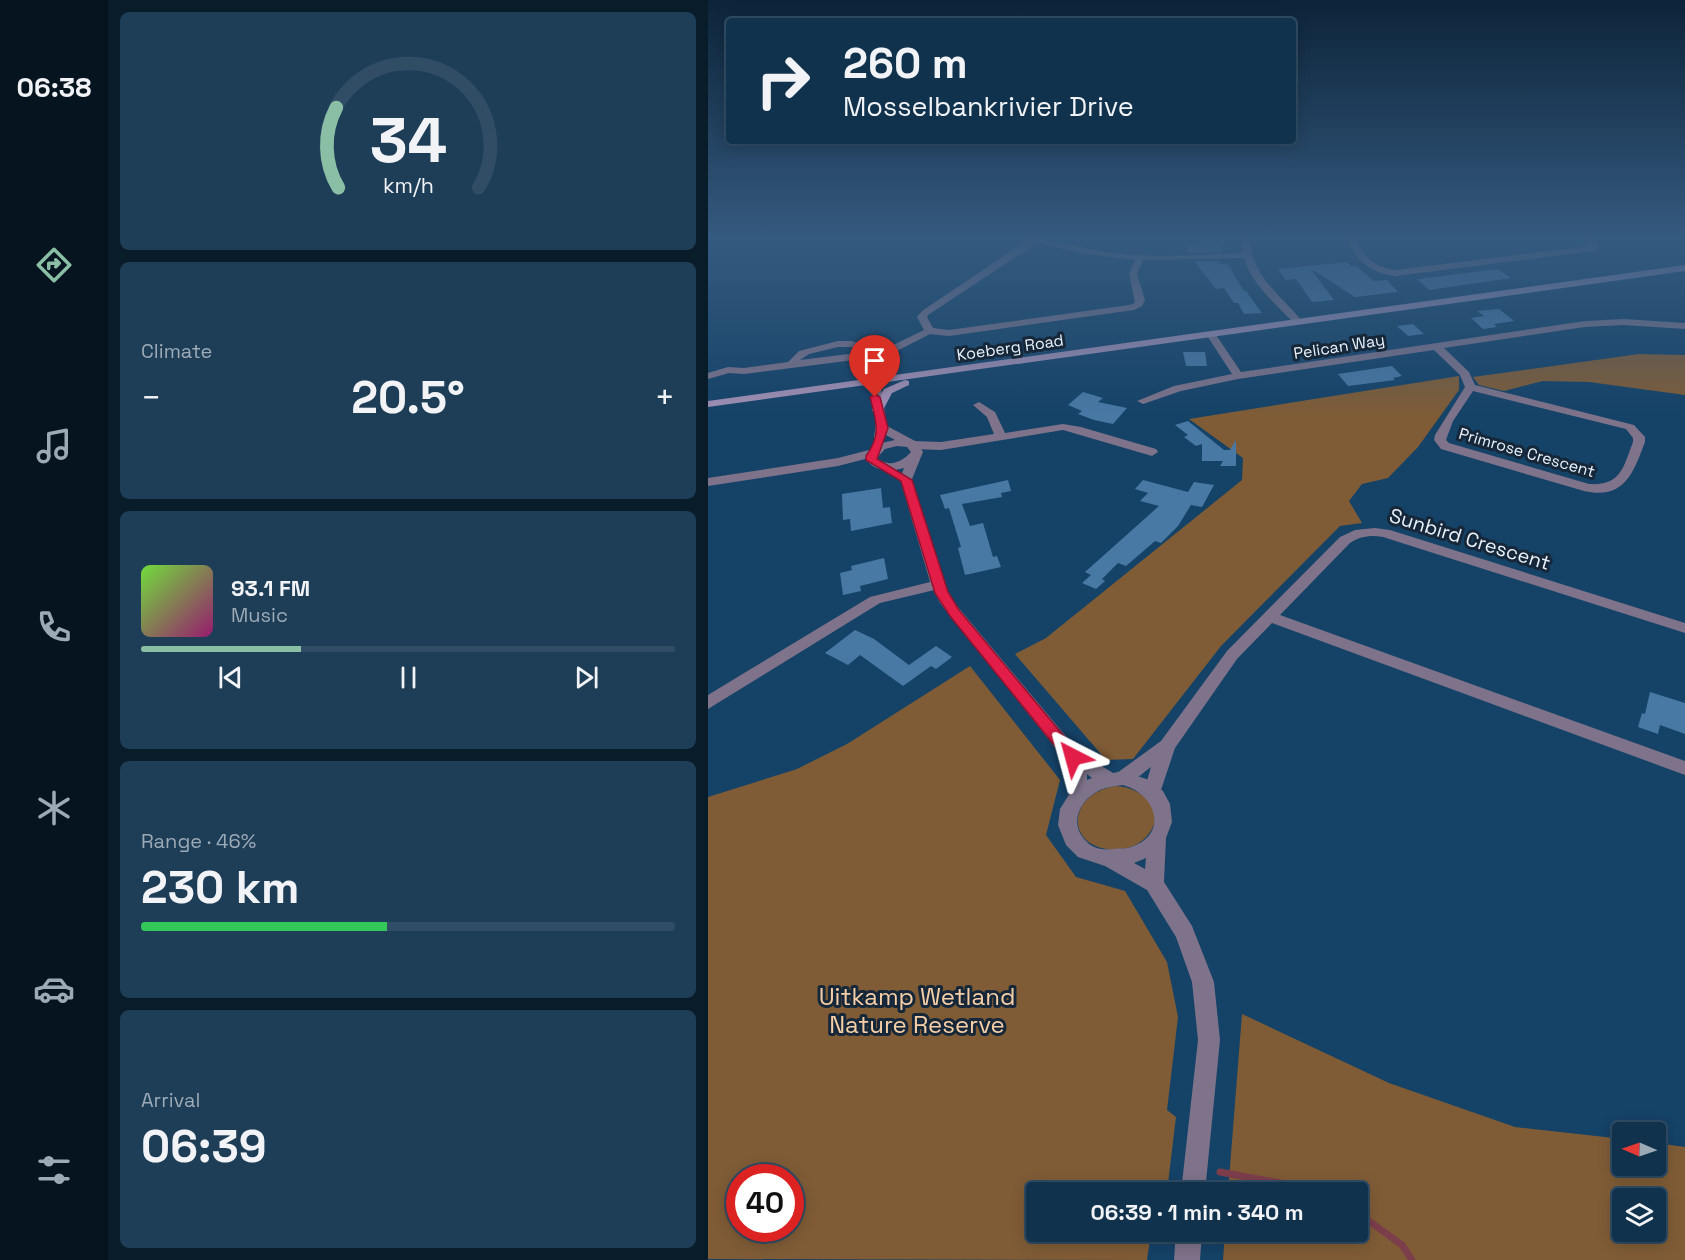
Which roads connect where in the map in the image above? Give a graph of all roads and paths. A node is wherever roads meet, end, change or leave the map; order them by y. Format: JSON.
{"nodes":[{"id":1,"x":947,"y":298,"type":"edge"},
{"id":2,"x":1139,"y":298,"type":"edge"},
{"id":3,"x":1276,"y":298,"type":"edge"},
{"id":4,"x":1467,"y":298,"type":"edge"},
{"id":5,"x":1297,"y":321,"type":"junction"},
{"id":6,"x":1685,"y":326,"type":"edge"},
{"id":7,"x":929,"y":332,"type":"junction"},
{"id":8,"x":1211,"y":334,"type":"junction"},
{"id":9,"x":1436,"y":346,"type":"junction"},
{"id":10,"x":877,"y":354,"type":"junction"},
{"id":11,"x":792,"y":365,"type":"junction"},
{"id":12,"x":980,"y":367,"type":"junction"},
{"id":13,"x":708,"y":376,"type":"edge"},
{"id":14,"x":1238,"y":376,"type":"junction"},
{"id":15,"x":875,"y":382,"type":"junction"},
{"id":16,"x":1470,"y":387,"type":"junction"},
{"id":17,"x":1143,"y":401,"type":"dead end"},
{"id":18,"x":708,"y":404,"type":"edge"},
{"id":19,"x":979,"y":405,"type":"dead end"},
{"id":20,"x":878,"y":410,"type":"junction"},
{"id":21,"x":883,"y":428,"type":"junction"},
{"id":22,"x":1000,"y":437,"type":"junction"},
{"id":23,"x":912,"y":450,"type":"junction"},
{"id":24,"x":1152,"y":452,"type":"dead end"},
{"id":25,"x":878,"y":458,"type":"junction"},
{"id":26,"x":906,"y":480,"type":"junction"},
{"id":27,"x":708,"y":482,"type":"edge"},
{"id":28,"x":938,"y":585,"type":"junction"},
{"id":29,"x":1270,"y":617,"type":"junction"},
{"id":30,"x":1685,"y":628,"type":"edge"},
{"id":31,"x":708,"y":703,"type":"edge"},
{"id":32,"x":1168,"y":744,"type":"junction"},
{"id":33,"x":1073,"y":757,"type":"junction"},
{"id":34,"x":1685,"y":768,"type":"edge"},
{"id":35,"x":1115,"y":778,"type":"junction"},
{"id":36,"x":1154,"y":791,"type":"junction"},
{"id":37,"x":1079,"y":793,"type":"junction"},
{"id":38,"x":1157,"y":839,"type":"junction"},
{"id":39,"x":1112,"y":860,"type":"junction"},
{"id":40,"x":1154,"y":884,"type":"junction"},
{"id":41,"x":1194,"y":1182,"type":"edge"},
{"id":42,"x":1188,"y":1242,"type":"edge"},
{"id":43,"x":1187,"y":1260,"type":"edge"}],
"edges":[{"from":1,"to":7,"type":"street"},
{"from":2,"to":7,"type":"street"},
{"from":3,"to":5,"type":"street"},
{"from":4,"to":5,"type":"main road","name":"Koeberg Road"},
{"from":5,"to":8,"type":"main road","name":"Koeberg Road"},
{"from":6,"to":9,"type":"street","name":"Pelican Way"},
{"from":7,"to":10,"type":"street"},
{"from":8,"to":12,"type":"main road","name":"Koeberg Road"},
{"from":8,"to":14,"type":"street"},
{"from":9,"to":14,"type":"street","name":"Pelican Way"},
{"from":9,"to":16,"type":"street"},
{"from":10,"to":11,"type":"street"},
{"from":10,"to":11,"type":"street"},
{"from":11,"to":13,"type":"street"},
{"from":12,"to":15,"type":"main road","name":"Koeberg Road"},
{"from":12,"to":20,"type":"main road"},
{"from":14,"to":17,"type":"street","name":"Pelican Way"},
{"from":15,"to":18,"type":"main road","name":"Koeberg Road"},
{"from":15,"to":20,"type":"street"},
{"from":16,"to":16,"type":"street","name":"Primrose Crescent"},
{"from":19,"to":22,"type":"street"},
{"from":20,"to":21,"type":"street"},
{"from":21,"to":23,"type":"street"},
{"from":21,"to":25,"type":"street"},
{"from":22,"to":23,"type":"street"},
{"from":22,"to":24,"type":"street"},
{"from":23,"to":25,"type":"street"},
{"from":23,"to":25,"type":"street"},
{"from":23,"to":26,"type":"street"},
{"from":25,"to":26,"type":"street"},
{"from":25,"to":27,"type":"street"},
{"from":26,"to":28,"type":"street"},
{"from":28,"to":31,"type":"street"},
{"from":28,"to":33,"type":"street"},
{"from":29,"to":30,"type":"street","name":"Sunbird Crescent"},
{"from":29,"to":32,"type":"street","name":"Sunbird Crescent"},
{"from":29,"to":34,"type":"street"},
{"from":32,"to":35,"type":"street","name":"Sunbird Crescent"},
{"from":32,"to":36,"type":"street","name":"Sunbird Crescent"},
{"from":33,"to":35,"type":"street"},
{"from":33,"to":37,"type":"street"},
{"from":35,"to":36,"type":"street"},
{"from":35,"to":37,"type":"street"},
{"from":36,"to":38,"type":"street"},
{"from":37,"to":39,"type":"street"},
{"from":38,"to":39,"type":"street"},
{"from":38,"to":40,"type":"street"},
{"from":39,"to":40,"type":"street"},
{"from":40,"to":41,"type":"street"},
{"from":42,"to":43,"type":"street"}]}
